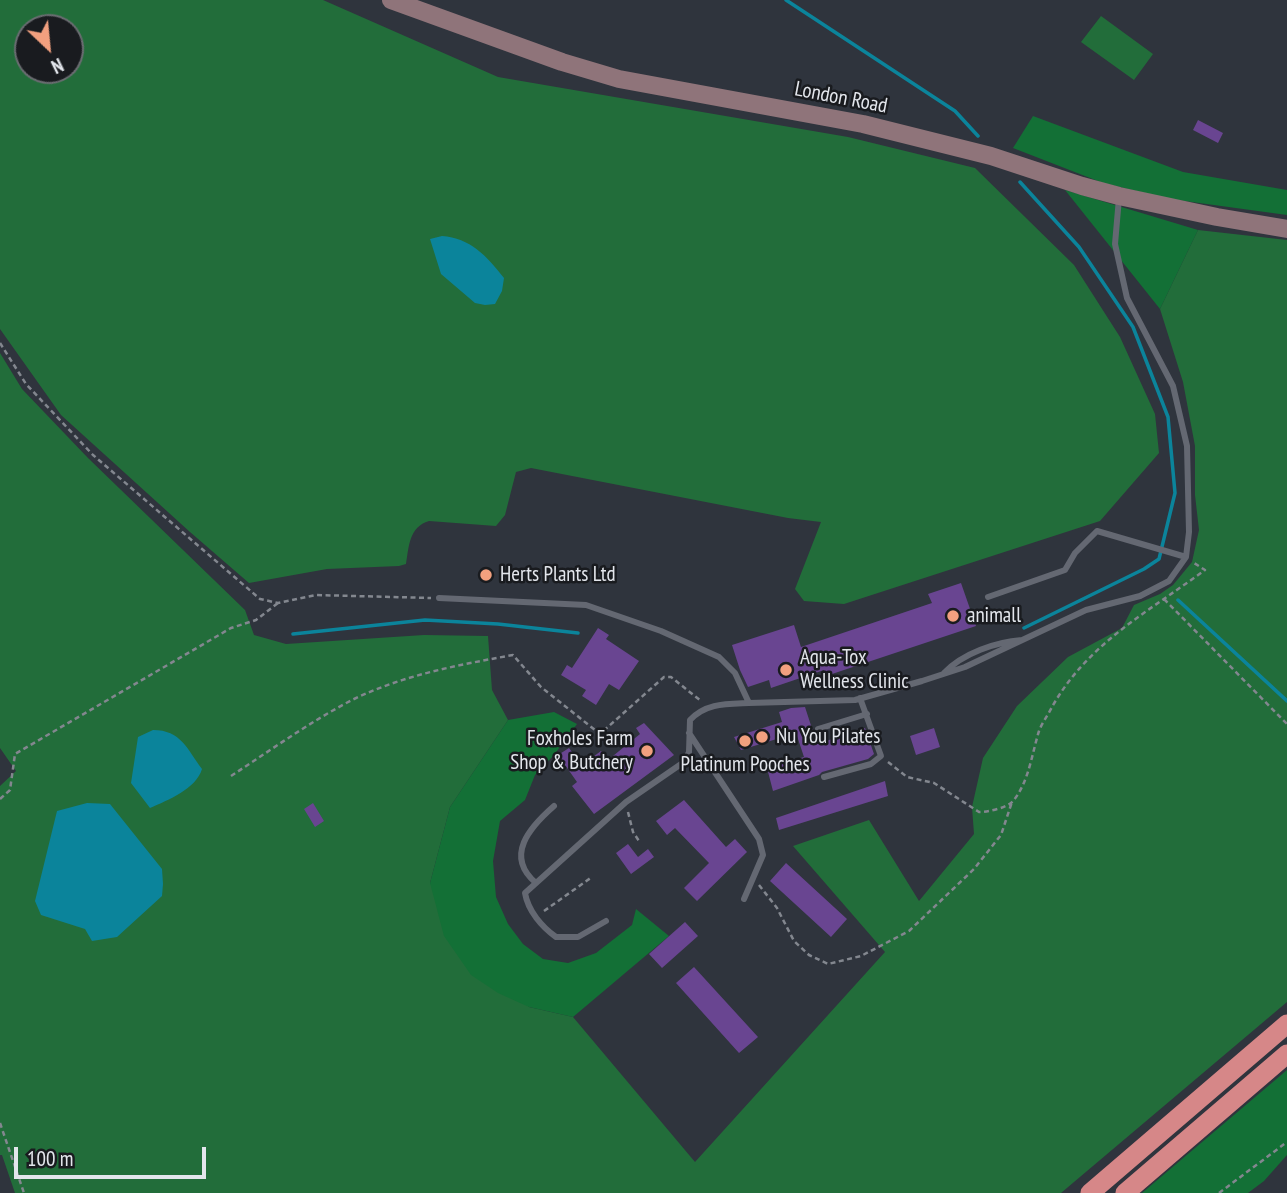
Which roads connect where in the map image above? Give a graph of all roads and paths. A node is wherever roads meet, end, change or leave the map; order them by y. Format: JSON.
{"nodes":[{"id":1,"x":391,"y":0,"type":"edge"},
{"id":2,"x":1119,"y":196,"type":"junction"},
{"id":3,"x":1287,"y":229,"type":"edge"},
{"id":4,"x":0,"y":343,"type":"edge"},
{"id":5,"x":1185,"y":557,"type":"junction"},
{"id":6,"x":1153,"y":590,"type":"junction"},
{"id":7,"x":988,"y":597,"type":"dead end"},
{"id":8,"x":439,"y":598,"type":"joint"},
{"id":9,"x":1165,"y":600,"type":"junction"},
{"id":10,"x":278,"y":603,"type":"junction"},
{"id":11,"x":860,"y":698,"type":"junction"},
{"id":12,"x":749,"y":703,"type":"junction"},
{"id":13,"x":709,"y":707,"type":"junction"},
{"id":14,"x":867,"y":714,"type":"junction"},
{"id":15,"x":1287,"y":724,"type":"edge"},
{"id":16,"x":818,"y":729,"type":"dead end"},
{"id":17,"x":688,"y":731,"type":"junction"},
{"id":18,"x":881,"y":756,"type":"junction"},
{"id":19,"x":231,"y":776,"type":"dead end"},
{"id":20,"x":824,"y":777,"type":"dead end"},
{"id":21,"x":0,"y":799,"type":"edge"},
{"id":22,"x":626,"y":802,"type":"junction"},
{"id":23,"x":1012,"y":803,"type":"junction"},
{"id":24,"x":554,"y":806,"type":"dead end"},
{"id":25,"x":639,"y":841,"type":"dead end"},
{"id":26,"x":592,"y":877,"type":"dead end"},
{"id":27,"x":753,"y":878,"type":"junction"},
{"id":28,"x":536,"y":883,"type":"junction"},
{"id":29,"x":744,"y":899,"type":"dead end"},
{"id":30,"x":536,"y":917,"type":"junction"},
{"id":31,"x":606,"y":921,"type":"dead end"},
{"id":32,"x":1287,"y":1024,"type":"edge"},
{"id":33,"x":1287,"y":1054,"type":"edge"},
{"id":34,"x":0,"y":1123,"type":"edge"},
{"id":35,"x":1287,"y":1142,"type":"edge"},
{"id":36,"x":24,"y":1193,"type":"edge"},
{"id":37,"x":1090,"y":1193,"type":"edge"},
{"id":38,"x":1125,"y":1193,"type":"edge"},
{"id":39,"x":1219,"y":1193,"type":"edge"}],
"edges":[{"from":1,"to":2,"type":"main road","name":"London Road"},
{"from":2,"to":3,"type":"main road","name":"London Road"},
{"from":2,"to":5,"type":"lane"},
{"from":4,"to":10,"type":"path"},
{"from":5,"to":6,"type":"lane"},
{"from":5,"to":7,"type":"lane"},
{"from":5,"to":9,"type":"path"},
{"from":6,"to":9,"type":"path"},
{"from":6,"to":11,"type":"lane"},
{"from":8,"to":10,"type":"path"},
{"from":8,"to":12,"type":"lane"},
{"from":9,"to":15,"type":"path"},
{"from":9,"to":23,"type":"path"},
{"from":10,"to":21,"type":"path"},
{"from":11,"to":12,"type":"lane"},
{"from":11,"to":14,"type":"lane"},
{"from":12,"to":13,"type":"lane"},
{"from":13,"to":17,"type":"lane"},
{"from":13,"to":19,"type":"path"},
{"from":14,"to":16,"type":"lane"},
{"from":14,"to":18,"type":"lane"},
{"from":17,"to":22,"type":"lane"},
{"from":17,"to":27,"type":"lane"},
{"from":18,"to":20,"type":"lane"},
{"from":18,"to":23,"type":"path"},
{"from":22,"to":25,"type":"path"},
{"from":22,"to":28,"type":"lane"},
{"from":23,"to":27,"type":"path"},
{"from":24,"to":28,"type":"lane"},
{"from":26,"to":30,"type":"path"},
{"from":27,"to":29,"type":"lane"},
{"from":28,"to":30,"type":"lane"},
{"from":30,"to":31,"type":"lane"},
{"from":32,"to":37,"type":"highway"},
{"from":33,"to":38,"type":"highway"},
{"from":34,"to":36,"type":"path"},
{"from":35,"to":39,"type":"path"}]}
